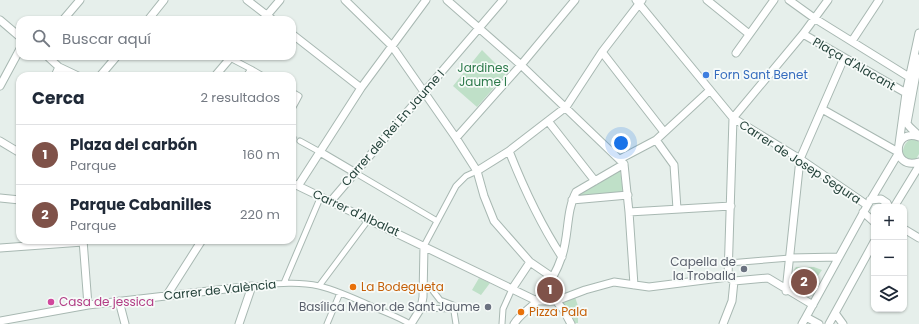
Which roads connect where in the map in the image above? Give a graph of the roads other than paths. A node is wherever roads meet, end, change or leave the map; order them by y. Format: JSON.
{"nodes":[{"id":1,"x":80,"y":0,"type":"edge"},
{"id":2,"x":164,"y":0,"type":"edge"},
{"id":3,"x":247,"y":0,"type":"edge"},
{"id":4,"x":280,"y":0,"type":"edge"},
{"id":5,"x":345,"y":0,"type":"edge"},
{"id":6,"x":426,"y":0,"type":"edge"},
{"id":7,"x":447,"y":0,"type":"edge"},
{"id":8,"x":503,"y":0,"type":"edge"},
{"id":9,"x":575,"y":0,"type":"edge"},
{"id":10,"x":707,"y":0,"type":"edge"},
{"id":11,"x":774,"y":0,"type":"edge"},
{"id":12,"x":788,"y":0,"type":"edge"},
{"id":13,"x":828,"y":0,"type":"edge"},
{"id":14,"x":879,"y":0,"type":"edge"},
{"id":15,"x":639,"y":1,"type":"edge"},
{"id":16,"x":66,"y":16,"type":"edge"},
{"id":17,"x":151,"y":16,"type":"edge"},
{"id":18,"x":266,"y":16,"type":"edge"},
{"id":19,"x":269,"y":16,"type":"edge"},
{"id":20,"x":814,"y":18,"type":"junction"},
{"id":21,"x":0,"y":20,"type":"edge"},
{"id":22,"x":479,"y":28,"type":"junction"},
{"id":23,"x":919,"y":33,"type":"edge"},
{"id":24,"x":16,"y":34,"type":"edge"},
{"id":25,"x":749,"y":34,"type":"junction"},
{"id":26,"x":803,"y":34,"type":"junction"},
{"id":27,"x":296,"y":37,"type":"edge"},
{"id":28,"x":852,"y":41,"type":"junction"},
{"id":29,"x":392,"y":46,"type":"junction"},
{"id":30,"x":602,"y":52,"type":"junction"},
{"id":31,"x":736,"y":53,"type":"dead end"},
{"id":32,"x":16,"y":56,"type":"edge"},
{"id":33,"x":844,"y":58,"type":"junction"},
{"id":34,"x":919,"y":58,"type":"edge"},
{"id":35,"x":52,"y":60,"type":"edge"},
{"id":36,"x":114,"y":60,"type":"edge"},
{"id":37,"x":228,"y":60,"type":"edge"},
{"id":38,"x":236,"y":60,"type":"edge"},
{"id":39,"x":521,"y":65,"type":"junction"},
{"id":40,"x":60,"y":67,"type":"junction"},
{"id":41,"x":250,"y":69,"type":"junction"},
{"id":42,"x":57,"y":72,"type":"edge"},
{"id":43,"x":70,"y":72,"type":"edge"},
{"id":44,"x":103,"y":72,"type":"edge"},
{"id":45,"x":218,"y":72,"type":"edge"},
{"id":46,"x":248,"y":72,"type":"edge"},
{"id":47,"x":256,"y":72,"type":"edge"},
{"id":48,"x":910,"y":77,"type":"junction"},
{"id":49,"x":0,"y":86,"type":"edge"},
{"id":50,"x":361,"y":88,"type":"junction"},
{"id":51,"x":710,"y":90,"type":"junction"},
{"id":52,"x":425,"y":92,"type":"junction"},
{"id":53,"x":906,"y":93,"type":"junction"},
{"id":54,"x":566,"y":107,"type":"junction"},
{"id":55,"x":822,"y":109,"type":"junction"},
{"id":56,"x":733,"y":118,"type":"junction"},
{"id":57,"x":548,"y":121,"type":"junction"},
{"id":58,"x":664,"y":132,"type":"junction"},
{"id":59,"x":919,"y":137,"type":"edge"},
{"id":60,"x":456,"y":138,"type":"junction"},
{"id":61,"x":656,"y":140,"type":"junction"},
{"id":62,"x":300,"y":141,"type":"tunnel mouth"},
{"id":63,"x":0,"y":142,"type":"edge"},
{"id":64,"x":899,"y":144,"type":"junction"},
{"id":65,"x":16,"y":151,"type":"edge"},
{"id":66,"x":509,"y":151,"type":"junction"},
{"id":67,"x":320,"y":152,"type":"junction"},
{"id":68,"x":898,"y":153,"type":"junction"},
{"id":69,"x":800,"y":159,"type":"junction"},
{"id":70,"x":622,"y":162,"type":"junction"},
{"id":71,"x":919,"y":162,"type":"edge"},
{"id":72,"x":919,"y":166,"type":"edge"},
{"id":73,"x":477,"y":171,"type":"junction"},
{"id":74,"x":354,"y":172,"type":"junction"},
{"id":75,"x":595,"y":182,"type":"junction"},
{"id":76,"x":296,"y":183,"type":"edge"},
{"id":77,"x":296,"y":184,"type":"edge"},
{"id":78,"x":628,"y":195,"type":"junction"},
{"id":79,"x":321,"y":196,"type":"junction"},
{"id":80,"x":0,"y":198,"type":"edge"},
{"id":81,"x":16,"y":200,"type":"edge"},
{"id":82,"x":331,"y":200,"type":"junction"},
{"id":83,"x":572,"y":200,"type":"junction"},
{"id":84,"x":869,"y":203,"type":"junction"},
{"id":85,"x":888,"y":204,"type":"edge"},
{"id":86,"x":896,"y":204,"type":"edge"},
{"id":87,"x":731,"y":206,"type":"junction"},
{"id":88,"x":677,"y":209,"type":"junction"},
{"id":89,"x":630,"y":212,"type":"junction"},
{"id":90,"x":863,"y":212,"type":"junction"},
{"id":91,"x":369,"y":219,"type":"junction"},
{"id":92,"x":871,"y":219,"type":"edge"},
{"id":93,"x":437,"y":221,"type":"junction"},
{"id":94,"x":907,"y":231,"type":"edge"},
{"id":95,"x":919,"y":238,"type":"edge"},
{"id":96,"x":47,"y":244,"type":"edge"},
{"id":97,"x":83,"y":244,"type":"edge"},
{"id":98,"x":199,"y":244,"type":"edge"},
{"id":99,"x":422,"y":245,"type":"junction"},
{"id":100,"x":871,"y":247,"type":"edge"},
{"id":101,"x":0,"y":248,"type":"edge"},
{"id":102,"x":562,"y":257,"type":"junction"},
{"id":103,"x":839,"y":257,"type":"junction"},
{"id":104,"x":790,"y":258,"type":"junction"},
{"id":105,"x":530,"y":262,"type":"junction"},
{"id":106,"x":729,"y":263,"type":"junction"},
{"id":107,"x":552,"y":277,"type":"junction"},
{"id":108,"x":731,"y":279,"type":"junction"},
{"id":109,"x":284,"y":283,"type":"junction"},
{"id":110,"x":634,"y":285,"type":"junction"},
{"id":111,"x":252,"y":286,"type":"junction"},
{"id":112,"x":319,"y":286,"type":"junction"},
{"id":113,"x":424,"y":287,"type":"junction"},
{"id":114,"x":512,"y":289,"type":"junction"},
{"id":115,"x":786,"y":290,"type":"junction"},
{"id":116,"x":340,"y":293,"type":"junction"},
{"id":117,"x":167,"y":295,"type":"junction"},
{"id":118,"x":537,"y":300,"type":"junction"},
{"id":119,"x":119,"y":301,"type":"junction"},
{"id":120,"x":556,"y":301,"type":"junction"},
{"id":121,"x":88,"y":305,"type":"junction"},
{"id":122,"x":813,"y":305,"type":"junction"},
{"id":123,"x":421,"y":308,"type":"junction"},
{"id":124,"x":454,"y":309,"type":"junction"},
{"id":125,"x":835,"y":313,"type":"junction"},
{"id":126,"x":806,"y":317,"type":"junction"},
{"id":127,"x":0,"y":322,"type":"edge"},
{"id":128,"x":125,"y":324,"type":"edge"},
{"id":129,"x":239,"y":324,"type":"edge"},
{"id":130,"x":327,"y":324,"type":"edge"},
{"id":131,"x":411,"y":324,"type":"edge"},
{"id":132,"x":456,"y":324,"type":"edge"},
{"id":133,"x":502,"y":324,"type":"edge"},
{"id":134,"x":514,"y":324,"type":"edge"},
{"id":135,"x":570,"y":324,"type":"edge"},
{"id":136,"x":723,"y":324,"type":"edge"},
{"id":137,"x":802,"y":324,"type":"edge"},
{"id":138,"x":819,"y":324,"type":"edge"},
{"id":139,"x":829,"y":324,"type":"edge"},
{"id":140,"x":843,"y":324,"type":"edge"}],
"edges":[{"from":1,"to":16,"type":"street"},
{"from":2,"to":17,"type":"street"},
{"from":3,"to":18,"type":"street"},
{"from":4,"to":19,"type":"street"},
{"from":5,"to":29,"type":"street"},
{"from":6,"to":29,"type":"street"},
{"from":7,"to":22,"type":"street"},
{"from":8,"to":22,"type":"street","name":"Carrer del Rei En Jaume I"},
{"from":9,"to":39,"type":"street"},
{"from":10,"to":25,"type":"street"},
{"from":11,"to":25,"type":"street"},
{"from":12,"to":20,"type":"street","name":"Plaça d'Alacant"},
{"from":13,"to":20,"type":"street"},
{"from":14,"to":28,"type":"street"},
{"from":15,"to":30,"type":"street"},
{"from":15,"to":51,"type":"street","name":"Carrer de Josep Segura"},
{"from":20,"to":26,"type":"street"},
{"from":20,"to":28,"type":"street","name":"Plaça d'Alacant"},
{"from":21,"to":24,"type":"street"},
{"from":22,"to":39,"type":"street"},
{"from":22,"to":52,"type":"street","name":"Carrer del Rei En Jaume I"},
{"from":23,"to":48,"type":"street"},
{"from":25,"to":31,"type":"street"},
{"from":26,"to":33,"type":"street","name":"Plaça d'Alacant"},
{"from":26,"to":56,"type":"street"},
{"from":27,"to":50,"type":"street"},
{"from":28,"to":48,"type":"street","name":"Plaça d'Alacant"},
{"from":29,"to":50,"type":"street"},
{"from":29,"to":52,"type":"street"},
{"from":30,"to":54,"type":"street"},
{"from":30,"to":58,"type":"street"},
{"from":32,"to":49,"type":"street"},
{"from":33,"to":53,"type":"street","name":"Plaça d'Alacant"},
{"from":33,"to":55,"type":"street"},
{"from":34,"to":59,"type":"street"},
{"from":35,"to":40,"type":"street"},
{"from":36,"to":44,"type":"street"},
{"from":37,"to":45,"type":"street"},
{"from":38,"to":41,"type":"street"},
{"from":39,"to":54,"type":"street"},
{"from":39,"to":60,"type":"street"},
{"from":40,"to":42,"type":"street"},
{"from":40,"to":43,"type":"street"},
{"from":41,"to":46,"type":"street"},
{"from":41,"to":47,"type":"street"},
{"from":48,"to":53,"type":"street"},
{"from":50,"to":67,"type":"street"},
{"from":51,"to":56,"type":"street","name":"Carrer de Josep Segura"},
{"from":51,"to":58,"type":"street"},
{"from":52,"to":60,"type":"street"},
{"from":52,"to":74,"type":"street","name":"Carrer del Rei En Jaume I"},
{"from":53,"to":64,"type":"street"},
{"from":54,"to":57,"type":"street"},
{"from":54,"to":70,"type":"street"},
{"from":55,"to":68,"type":"street"},
{"from":55,"to":69,"type":"street"},
{"from":56,"to":69,"type":"street","name":"Carrer de Josep Segura"},
{"from":56,"to":87,"type":"street"},
{"from":57,"to":66,"type":"street"},
{"from":57,"to":75,"type":"street"},
{"from":58,"to":61,"type":"street"},
{"from":59,"to":64,"type":"street"},
{"from":60,"to":73,"type":"street"},
{"from":61,"to":70,"type":"street"},
{"from":61,"to":88,"type":"street"},
{"from":62,"to":67,"type":"street"},
{"from":63,"to":65,"type":"street"},
{"from":64,"to":68,"type":"street"},
{"from":66,"to":73,"type":"street"},
{"from":66,"to":102,"type":"street"},
{"from":67,"to":74,"type":"street"},
{"from":67,"to":76,"type":"street"},
{"from":68,"to":71,"type":"street"},
{"from":68,"to":84,"type":"street"},
{"from":69,"to":84,"type":"street","name":"Carrer de Josep Segura"},
{"from":69,"to":104,"type":"street"},
{"from":70,"to":75,"type":"street"},
{"from":70,"to":78,"type":"street"},
{"from":72,"to":86,"type":"street"},
{"from":73,"to":93,"type":"street"},
{"from":73,"to":105,"type":"street"},
{"from":74,"to":82,"type":"street","name":"Carrer del Rei En Jaume I"},
{"from":74,"to":93,"type":"street"},
{"from":75,"to":83,"type":"street"},
{"from":77,"to":79,"type":"street","name":"Carrer d'Albalat"},
{"from":78,"to":83,"type":"street"},
{"from":78,"to":89,"type":"street"},
{"from":79,"to":82,"type":"street","name":"Carrer d'Albalat"},
{"from":79,"to":109,"type":"street"},
{"from":80,"to":81,"type":"street"},
{"from":82,"to":91,"type":"street","name":"Carrer d'Albalat"},
{"from":83,"to":102,"type":"street"},
{"from":84,"to":85,"type":"street"},
{"from":84,"to":90,"type":"street"},
{"from":87,"to":88,"type":"street"},
{"from":87,"to":106,"type":"street"},
{"from":88,"to":89,"type":"street"},
{"from":89,"to":110,"type":"street"},
{"from":90,"to":92,"type":"street"},
{"from":90,"to":103,"type":"street"},
{"from":91,"to":99,"type":"street","name":"Carrer d'Albalat"},
{"from":91,"to":112,"type":"street"},
{"from":93,"to":99,"type":"street"},
{"from":94,"to":95,"type":"street"},
{"from":96,"to":101,"type":"street"},
{"from":97,"to":121,"type":"street"},
{"from":98,"to":117,"type":"street"},
{"from":99,"to":113,"type":"street"},
{"from":99,"to":114,"type":"street","name":"Carrer d'Albalat"},
{"from":100,"to":125,"type":"street"},
{"from":102,"to":107,"type":"street"},
{"from":103,"to":104,"type":"street"},
{"from":103,"to":122,"type":"street"},
{"from":104,"to":106,"type":"street"},
{"from":104,"to":115,"type":"street"},
{"from":105,"to":107,"type":"street"},
{"from":105,"to":114,"type":"street"},
{"from":106,"to":108,"type":"street"},
{"from":107,"to":118,"type":"street"},
{"from":108,"to":110,"type":"street"},
{"from":108,"to":115,"type":"street"},
{"from":108,"to":136,"type":"street"},
{"from":109,"to":111,"type":"street","name":"Carrer de València"},
{"from":109,"to":112,"type":"street","name":"Carrer de València"},
{"from":110,"to":120,"type":"street"},
{"from":111,"to":117,"type":"street","name":"Carrer de València"},
{"from":111,"to":129,"type":"street"},
{"from":112,"to":116,"type":"street","name":"Carrer de València"},
{"from":113,"to":123,"type":"street"},
{"from":113,"to":124,"type":"street"},
{"from":114,"to":118,"type":"street","name":"Carrer d'Albalat"},
{"from":114,"to":133,"type":"street"},
{"from":115,"to":122,"type":"street"},
{"from":116,"to":130,"type":"street"},
{"from":116,"to":131,"type":"street","name":"Carrer de València"},
{"from":117,"to":119,"type":"street","name":"Carrer de València"},
{"from":118,"to":120,"type":"street"},
{"from":118,"to":134,"type":"street"},
{"from":119,"to":121,"type":"street","name":"Carrer de València"},
{"from":119,"to":128,"type":"street"},
{"from":120,"to":135,"type":"street"},
{"from":121,"to":127,"type":"street","name":"Carrer de València"},
{"from":122,"to":126,"type":"street"},
{"from":123,"to":124,"type":"street"},
{"from":123,"to":131,"type":"street"},
{"from":124,"to":132,"type":"street"},
{"from":125,"to":139,"type":"street"},
{"from":125,"to":140,"type":"street"},
{"from":126,"to":137,"type":"street"},
{"from":126,"to":138,"type":"street"}]}
